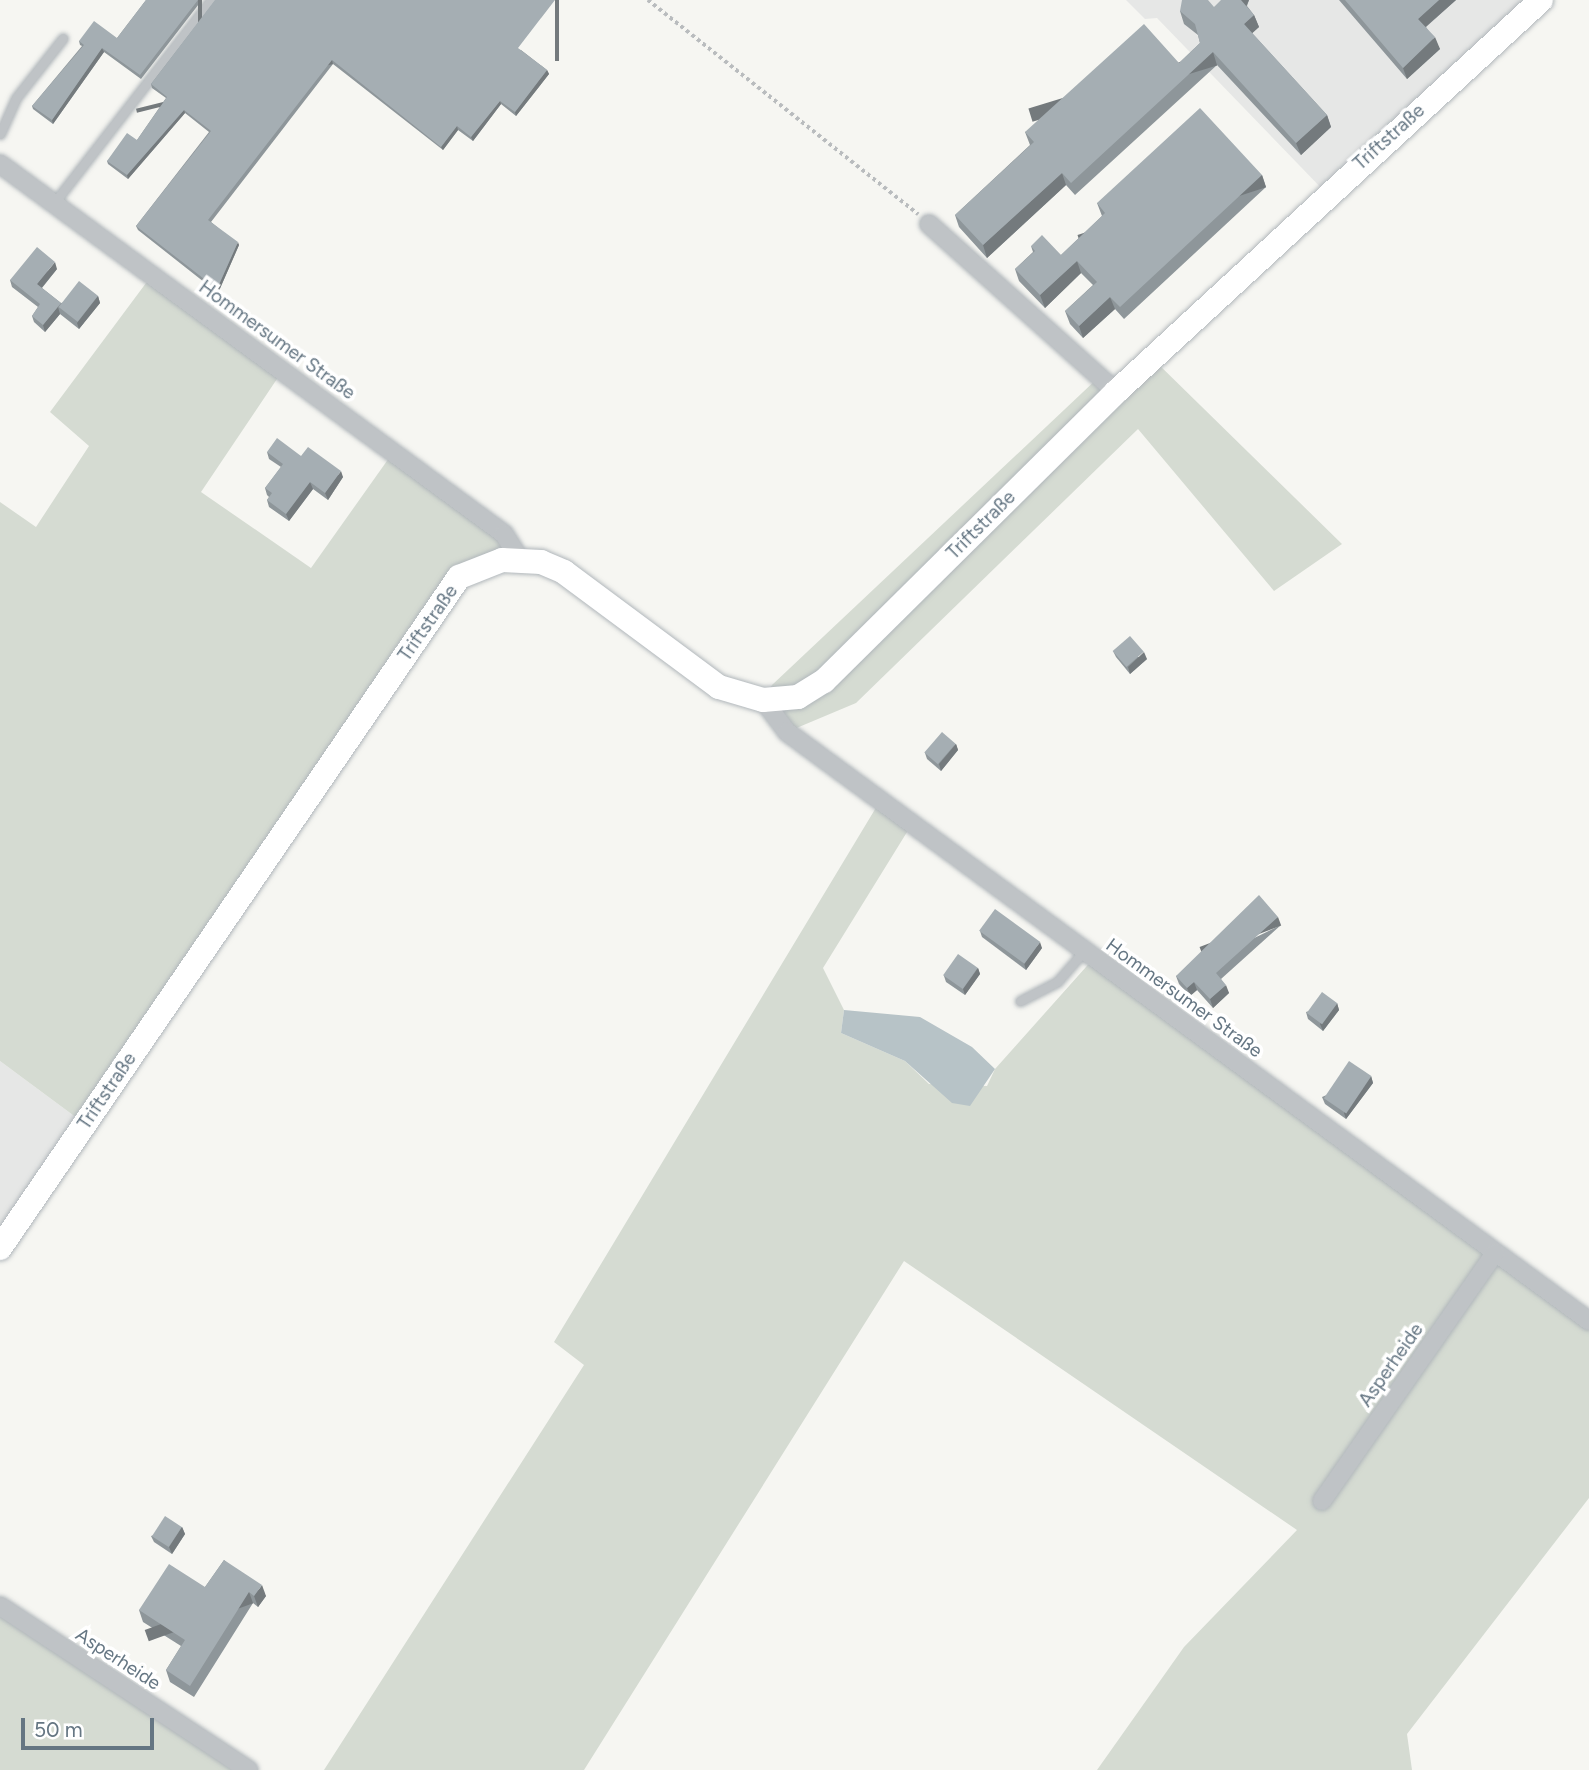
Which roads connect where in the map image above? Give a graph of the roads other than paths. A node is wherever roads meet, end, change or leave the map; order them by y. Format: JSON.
{"nodes":[{"id":1,"x":211,"y":0,"type":"edge"},
{"id":2,"x":1541,"y":0,"type":"edge"},
{"id":3,"x":63,"y":38,"type":"dead end"},
{"id":4,"x":0,"y":134,"type":"edge"},
{"id":5,"x":0,"y":164,"type":"edge"},
{"id":6,"x":54,"y":203,"type":"junction"},
{"id":7,"x":929,"y":224,"type":"road end"},
{"id":8,"x":1116,"y":392,"type":"junction"},
{"id":9,"x":519,"y":558,"type":"junction"},
{"id":10,"x":763,"y":700,"type":"junction"},
{"id":11,"x":1084,"y":951,"type":"junction"},
{"id":12,"x":1020,"y":1001,"type":"dead end"},
{"id":13,"x":0,"y":1248,"type":"edge"},
{"id":14,"x":1495,"y":1253,"type":"junction"},
{"id":15,"x":1587,"y":1314,"type":"edge"},
{"id":16,"x":1322,"y":1501,"type":"dead end"},
{"id":17,"x":0,"y":1606,"type":"edge"},
{"id":18,"x":249,"y":1770,"type":"edge"}],
"edges":[{"from":1,"to":6,"type":"lane"},
{"from":2,"to":8,"type":"street","name":"Triftstraße"},
{"from":3,"to":4,"type":"lane"},
{"from":5,"to":6,"type":"street","name":"Hommersumer Straße"},
{"from":6,"to":9,"type":"street","name":"Hommersumer Straße"},
{"from":7,"to":8,"type":"street"},
{"from":8,"to":10,"type":"street","name":"Triftstraße"},
{"from":9,"to":10,"type":"street","name":"Triftstraße"},
{"from":9,"to":13,"type":"street","name":"Triftstraße"},
{"from":10,"to":11,"type":"street","name":"Hommersumer Straße"},
{"from":11,"to":12,"type":"lane"},
{"from":11,"to":14,"type":"street","name":"Hommersumer Straße"},
{"from":14,"to":15,"type":"street","name":"Hommersumer Straße"},
{"from":14,"to":16,"type":"street","name":"Asperheide"},
{"from":17,"to":18,"type":"street","name":"Asperheide"}]}
